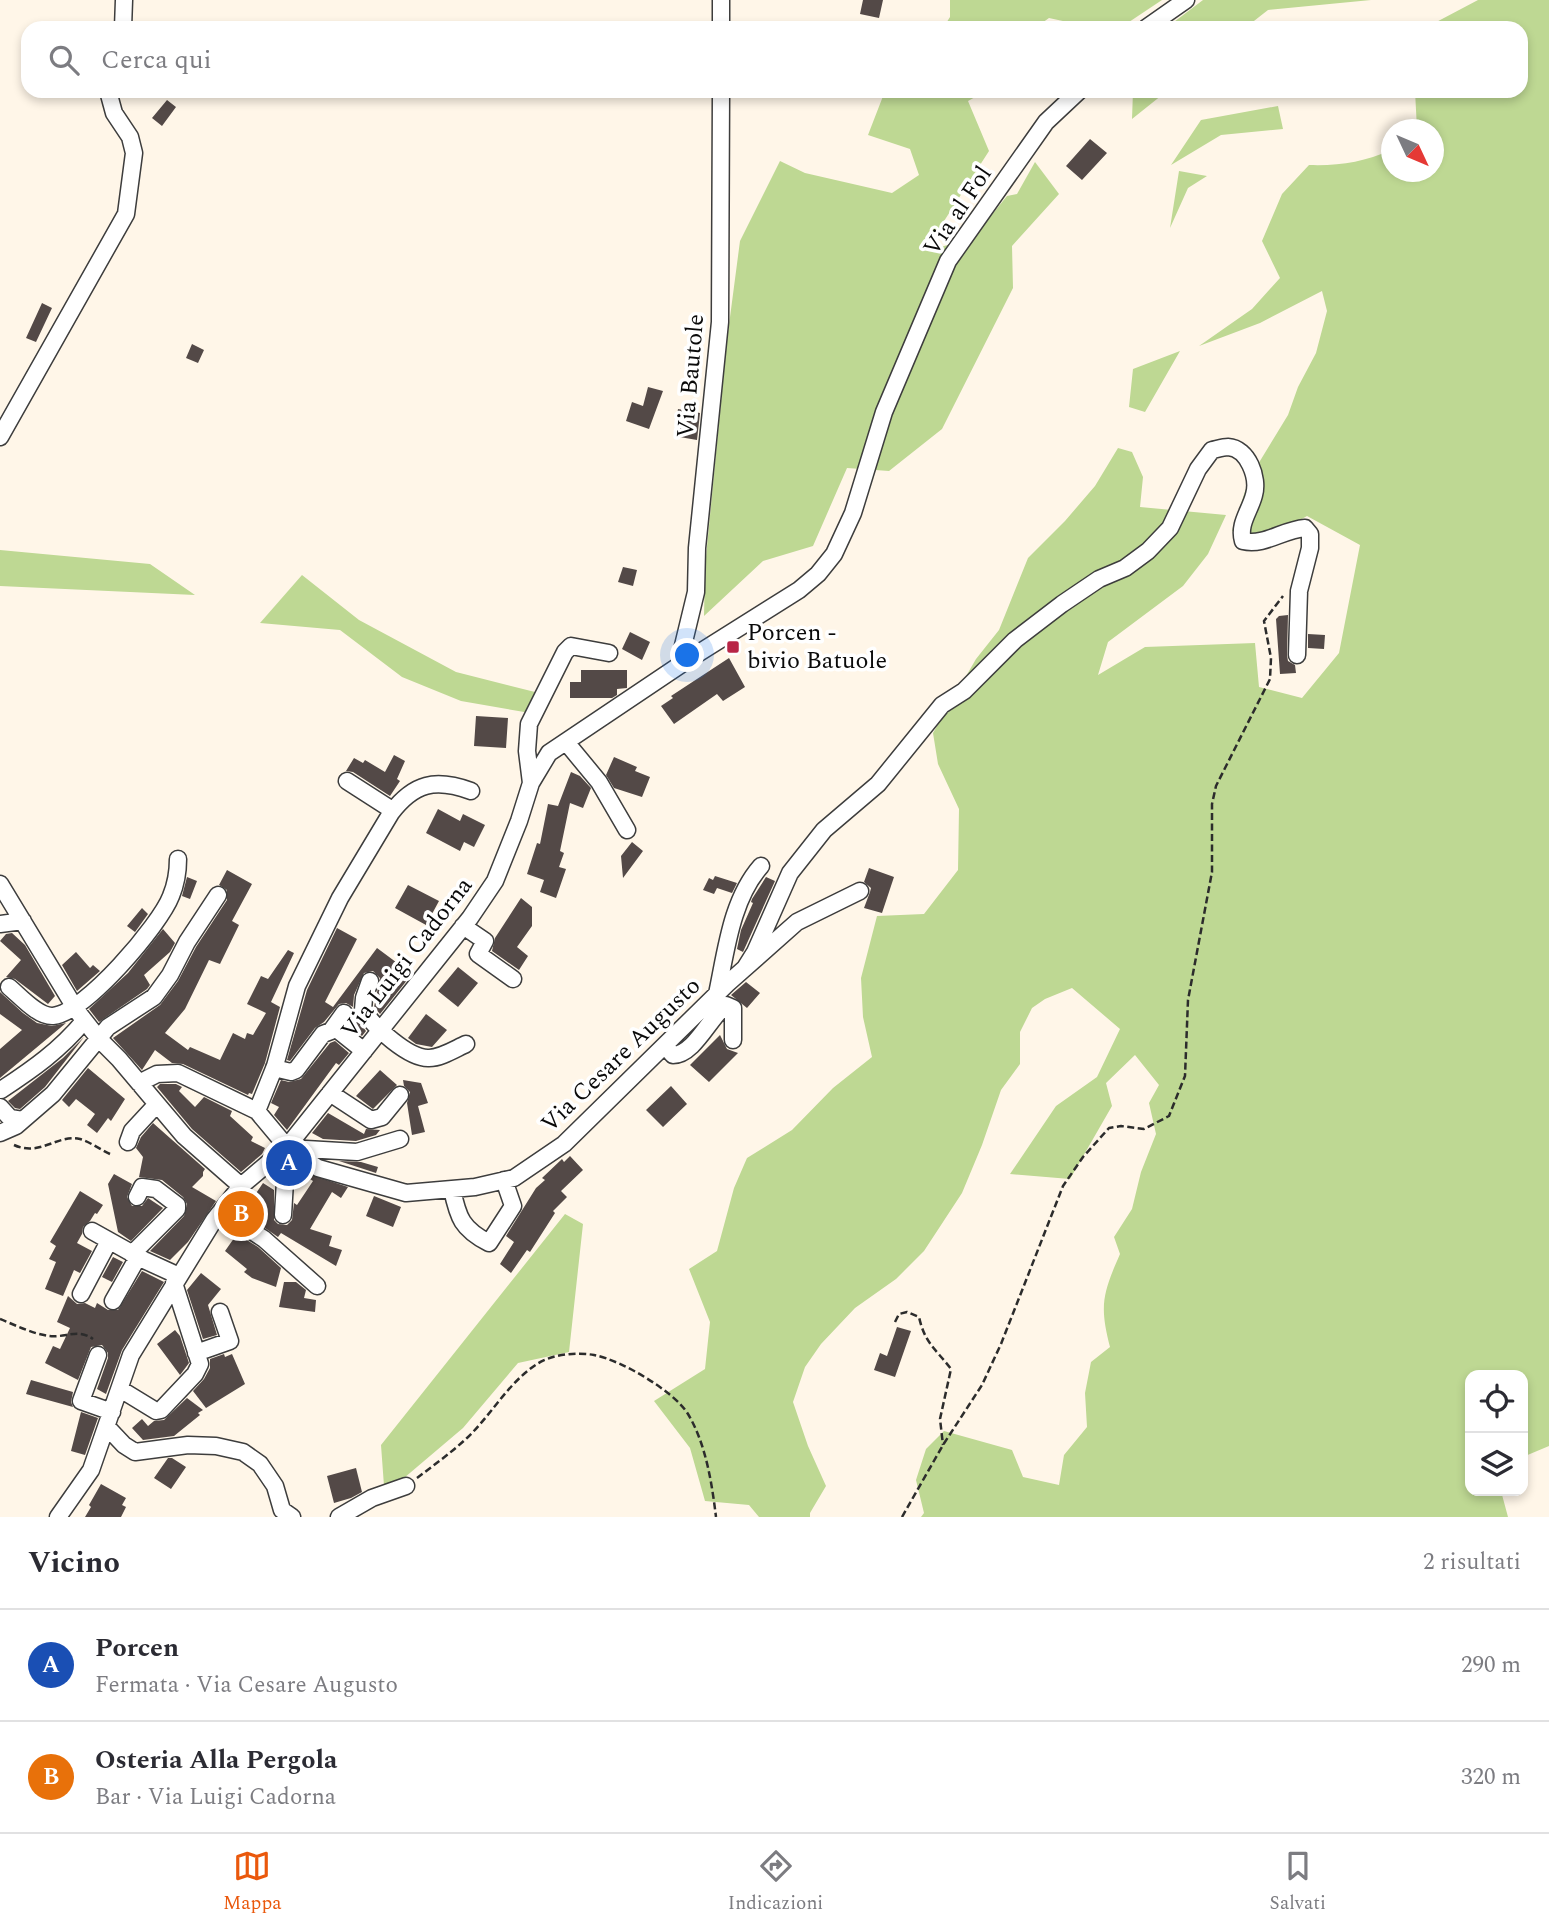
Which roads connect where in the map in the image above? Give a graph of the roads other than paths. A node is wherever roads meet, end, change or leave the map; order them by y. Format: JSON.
{"nodes":[{"id":1,"x":124,"y":0,"type":"edge"},
{"id":2,"x":722,"y":0,"type":"edge"},
{"id":3,"x":1186,"y":0,"type":"edge"},
{"id":4,"x":123,"y":21,"type":"edge"},
{"id":5,"x":721,"y":21,"type":"edge"},
{"id":6,"x":1156,"y":21,"type":"edge"},
{"id":7,"x":110,"y":98,"type":"edge"},
{"id":8,"x":721,"y":98,"type":"edge"},
{"id":9,"x":1072,"y":98,"type":"edge"},
{"id":10,"x":884,"y":412,"type":"joint"},
{"id":11,"x":0,"y":437,"type":"edge"},
{"id":12,"x":610,"y":653,"type":"dead end"},
{"id":13,"x":1297,"y":655,"type":"dead end"},
{"id":14,"x":686,"y":661,"type":"junction"},
{"id":15,"x":566,"y":741,"type":"junction"},
{"id":16,"x":347,"y":781,"type":"dead end"},
{"id":17,"x":531,"y":783,"type":"junction"},
{"id":18,"x":471,"y":791,"type":"dead end"},
{"id":19,"x":391,"y":813,"type":"junction"},
{"id":20,"x":627,"y":830,"type":"dead end"},
{"id":21,"x":178,"y":859,"type":"dead end"},
{"id":22,"x":761,"y":866,"type":"dead end"},
{"id":23,"x":0,"y":884,"type":"edge"},
{"id":24,"x":860,"y":891,"type":"dead end"},
{"id":25,"x":218,"y":895,"type":"dead end"},
{"id":26,"x":7,"y":921,"type":"edge"},
{"id":27,"x":463,"y":926,"type":"junction"},
{"id":28,"x":745,"y":968,"type":"junction"},
{"id":29,"x":513,"y":979,"type":"dead end"},
{"id":30,"x":370,"y":981,"type":"dead end"},
{"id":31,"x":9,"y":987,"type":"dead end"},
{"id":32,"x":717,"y":994,"type":"junction"},
{"id":33,"x":74,"y":1006,"type":"junction"},
{"id":34,"x":344,"y":1013,"type":"dead end"},
{"id":35,"x":84,"y":1020,"type":"junction"},
{"id":36,"x":334,"y":1027,"type":"junction"},
{"id":37,"x":380,"y":1030,"type":"junction"},
{"id":38,"x":99,"y":1039,"type":"junction"},
{"id":39,"x":733,"y":1041,"type":"dead end"},
{"id":40,"x":466,"y":1044,"type":"dead end"},
{"id":41,"x":666,"y":1046,"type":"junction"},
{"id":42,"x":364,"y":1051,"type":"junction"},
{"id":43,"x":38,"y":1066,"type":"junction"},
{"id":44,"x":274,"y":1068,"type":"junction"},
{"id":45,"x":139,"y":1083,"type":"junction"},
{"id":46,"x":59,"y":1087,"type":"junction"},
{"id":47,"x":1,"y":1090,"type":"edge"},
{"id":48,"x":330,"y":1093,"type":"junction"},
{"id":49,"x":400,"y":1095,"type":"dead end"},
{"id":50,"x":157,"y":1104,"type":"junction"},
{"id":51,"x":0,"y":1107,"type":"edge"},
{"id":52,"x":257,"y":1111,"type":"junction"},
{"id":53,"x":23,"y":1120,"type":"junction"},
{"id":54,"x":2,"y":1136,"type":"edge"},
{"id":55,"x":400,"y":1139,"type":"dead end"},
{"id":56,"x":128,"y":1142,"type":"dead end"},
{"id":57,"x":286,"y":1147,"type":"junction"},
{"id":58,"x":504,"y":1180,"type":"junction"},
{"id":59,"x":241,"y":1186,"type":"junction"},
{"id":60,"x":452,"y":1189,"type":"junction"},
{"id":61,"x":136,"y":1197,"type":"dead end"},
{"id":62,"x":221,"y":1211,"type":"junction"},
{"id":63,"x":283,"y":1215,"type":"dead end"},
{"id":64,"x":92,"y":1231,"type":"dead end"},
{"id":65,"x":109,"y":1241,"type":"junction"},
{"id":66,"x":135,"y":1255,"type":"junction"},
{"id":67,"x":177,"y":1280,"type":"junction"},
{"id":68,"x":317,"y":1286,"type":"dead end"},
{"id":69,"x":80,"y":1294,"type":"dead end"},
{"id":70,"x":113,"y":1301,"type":"dead end"},
{"id":71,"x":220,"y":1312,"type":"dead end"},
{"id":72,"x":197,"y":1353,"type":"junction"},
{"id":73,"x":98,"y":1355,"type":"road end"},
{"id":74,"x":120,"y":1389,"type":"junction"},
{"id":75,"x":109,"y":1420,"type":"junction"},
{"id":76,"x":406,"y":1486,"type":"road end"},
{"id":77,"x":58,"y":1517,"type":"edge"},
{"id":78,"x":292,"y":1517,"type":"edge"},
{"id":79,"x":339,"y":1517,"type":"edge"}],
"edges":[{"from":1,"to":4,"type":"street"},
{"from":2,"to":5,"type":"street"},
{"from":3,"to":6,"type":"street"},
{"from":7,"to":11,"type":"street"},
{"from":8,"to":14,"type":"street","name":"Via Bautole"},
{"from":9,"to":10,"type":"street","name":"Via al Fol"},
{"from":10,"to":14,"type":"street","name":"Via Luigi Cadorna"},
{"from":12,"to":17,"type":"street"},
{"from":13,"to":28,"type":"street"},
{"from":14,"to":15,"type":"street","name":"Via Luigi Cadorna"},
{"from":15,"to":17,"type":"street","name":"Via Luigi Cadorna"},
{"from":15,"to":20,"type":"street"},
{"from":16,"to":19,"type":"street"},
{"from":17,"to":27,"type":"street","name":"Via Luigi Cadorna"},
{"from":18,"to":19,"type":"street"},
{"from":19,"to":44,"type":"street"},
{"from":21,"to":33,"type":"street"},
{"from":22,"to":32,"type":"street"},
{"from":23,"to":26,"type":"street"},
{"from":24,"to":28,"type":"street","name":"Via Cesare Augusto"},
{"from":25,"to":38,"type":"street"},
{"from":26,"to":33,"type":"street"},
{"from":27,"to":29,"type":"street"},
{"from":27,"to":37,"type":"street","name":"Via Luigi Cadorna"},
{"from":28,"to":32,"type":"street","name":"Via Cesare Augusto"},
{"from":30,"to":37,"type":"street"},
{"from":31,"to":33,"type":"street"},
{"from":32,"to":41,"type":"street","name":"Via Cesare Augusto"},
{"from":33,"to":35,"type":"street"},
{"from":34,"to":36,"type":"street"},
{"from":35,"to":38,"type":"street"},
{"from":35,"to":43,"type":"street"},
{"from":36,"to":42,"type":"street"},
{"from":36,"to":44,"type":"street"},
{"from":37,"to":40,"type":"street"},
{"from":37,"to":42,"type":"street","name":"Via Luigi Cadorna"},
{"from":38,"to":45,"type":"street"},
{"from":38,"to":46,"type":"street"},
{"from":39,"to":41,"type":"street"},
{"from":41,"to":58,"type":"street","name":"Via Cesare Augusto"},
{"from":42,"to":48,"type":"street","name":"Via Luigi Cadorna"},
{"from":43,"to":46,"type":"street"},
{"from":43,"to":47,"type":"street"},
{"from":44,"to":52,"type":"street"},
{"from":45,"to":50,"type":"street"},
{"from":45,"to":52,"type":"street"},
{"from":46,"to":53,"type":"street"},
{"from":48,"to":49,"type":"street"},
{"from":48,"to":57,"type":"street","name":"Via Luigi Cadorna"},
{"from":50,"to":56,"type":"street"},
{"from":50,"to":59,"type":"street"},
{"from":51,"to":53,"type":"street"},
{"from":52,"to":57,"type":"street","name":"Via Cesare Augusto"},
{"from":53,"to":54,"type":"street"},
{"from":55,"to":57,"type":"street"},
{"from":57,"to":59,"type":"street","name":"Via Luigi Cadorna"},
{"from":57,"to":60,"type":"street","name":"Via Cesare Augusto"},
{"from":57,"to":63,"type":"street"},
{"from":58,"to":60,"type":"street","name":"Via Cesare Augusto"},
{"from":58,"to":60,"type":"street"},
{"from":59,"to":62,"type":"street","name":"Via Luigi Cadorna"},
{"from":61,"to":66,"type":"street"},
{"from":62,"to":67,"type":"street","name":"Via Luigi Cadorna"},
{"from":62,"to":68,"type":"street"},
{"from":64,"to":65,"type":"street"},
{"from":65,"to":66,"type":"street"},
{"from":65,"to":69,"type":"street"},
{"from":66,"to":67,"type":"street"},
{"from":66,"to":70,"type":"street"},
{"from":67,"to":72,"type":"street"},
{"from":67,"to":74,"type":"street","name":"Via Luigi Cadorna"},
{"from":71,"to":72,"type":"street"},
{"from":72,"to":74,"type":"street"},
{"from":73,"to":75,"type":"street"},
{"from":74,"to":75,"type":"street","name":"Via Luigi Cadorna"},
{"from":75,"to":77,"type":"street","name":"Via Luigi Cadorna"},
{"from":75,"to":78,"type":"street"},
{"from":76,"to":79,"type":"street"}]}
